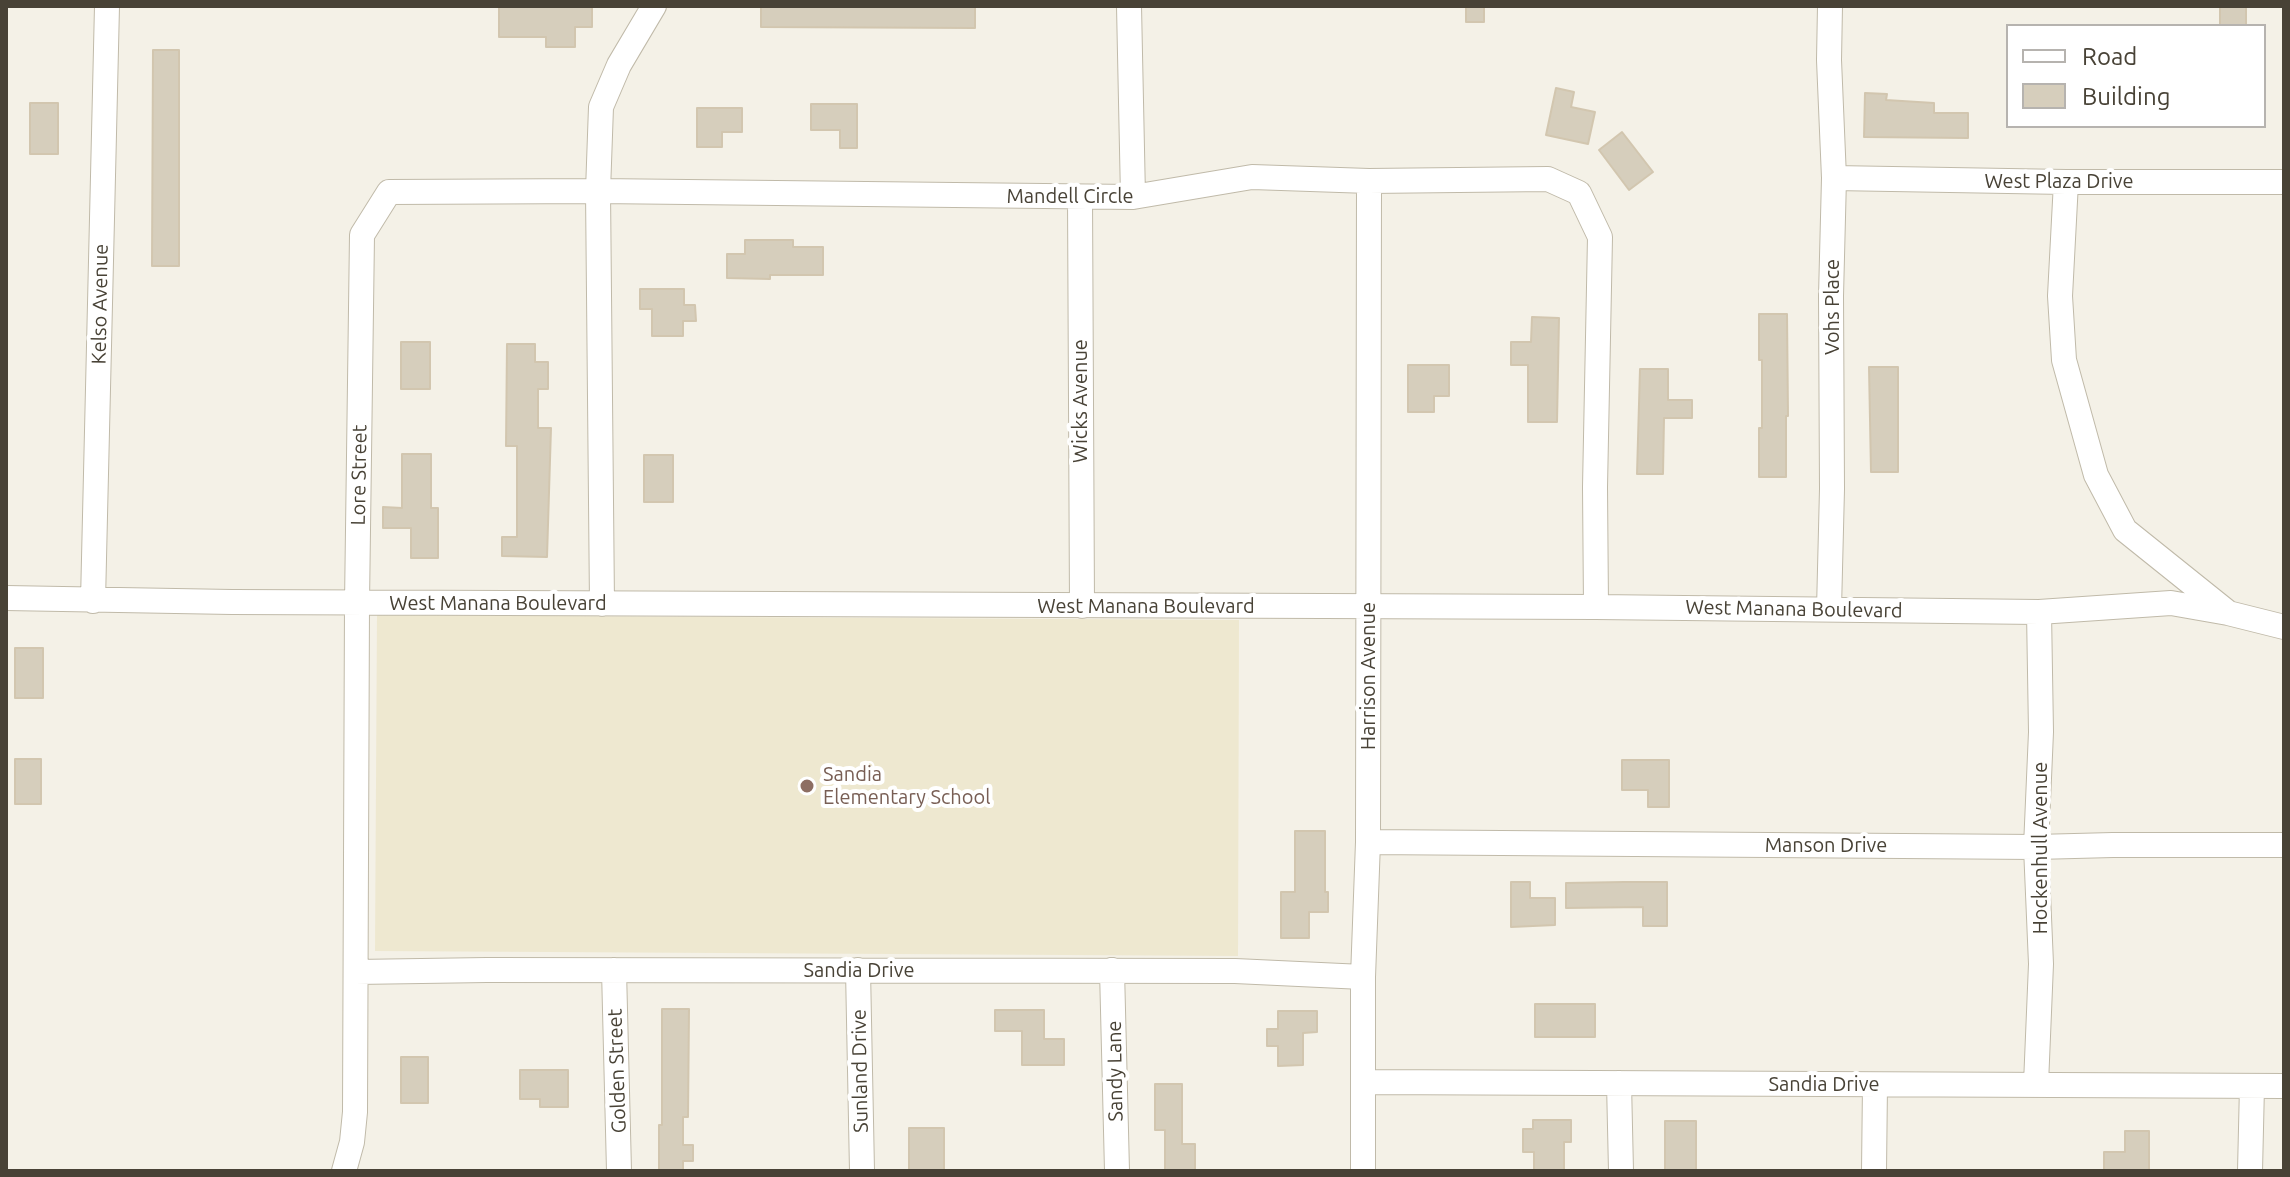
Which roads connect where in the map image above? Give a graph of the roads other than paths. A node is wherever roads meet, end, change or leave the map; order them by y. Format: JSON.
{"nodes":[{"id":1,"x":107,"y":6,"type":"edge"},
{"id":2,"x":654,"y":6,"type":"edge"},
{"id":3,"x":1129,"y":6,"type":"edge"},
{"id":4,"x":1830,"y":6,"type":"edge"},
{"id":5,"x":1834,"y":178,"type":"junction"},
{"id":6,"x":1369,"y":181,"type":"junction"},
{"id":7,"x":2066,"y":182,"type":"junction"},
{"id":8,"x":2284,"y":182,"type":"edge"},
{"id":9,"x":598,"y":191,"type":"junction"},
{"id":10,"x":1080,"y":197,"type":"junction"},
{"id":11,"x":1133,"y":197,"type":"junction"},
{"id":12,"x":6,"y":598,"type":"edge"},
{"id":13,"x":93,"y":601,"type":"junction"},
{"id":14,"x":357,"y":603,"type":"junction"},
{"id":15,"x":602,"y":604,"type":"junction"},
{"id":16,"x":1082,"y":606,"type":"junction"},
{"id":17,"x":1368,"y":606,"type":"junction"},
{"id":18,"x":1596,"y":607,"type":"junction"},
{"id":19,"x":1829,"y":609,"type":"junction"},
{"id":20,"x":2039,"y":612,"type":"junction"},
{"id":21,"x":2228,"y":613,"type":"junction"},
{"id":22,"x":2284,"y":627,"type":"edge"},
{"id":23,"x":1368,"y":842,"type":"junction"},
{"id":24,"x":2284,"y":845,"type":"edge"},
{"id":25,"x":2036,"y":847,"type":"junction"},
{"id":26,"x":614,"y":970,"type":"junction"},
{"id":27,"x":858,"y":970,"type":"junction"},
{"id":28,"x":1112,"y":970,"type":"junction"},
{"id":29,"x":356,"y":972,"type":"junction"},
{"id":30,"x":1363,"y":977,"type":"junction"},
{"id":31,"x":1364,"y":1082,"type":"junction"},
{"id":32,"x":1619,"y":1083,"type":"junction"},
{"id":33,"x":2036,"y":1084,"type":"junction"},
{"id":34,"x":1875,"y":1085,"type":"junction"},
{"id":35,"x":2252,"y":1086,"type":"junction"},
{"id":36,"x":2284,"y":1086,"type":"edge"},
{"id":37,"x":344,"y":1171,"type":"edge"},
{"id":38,"x":619,"y":1171,"type":"edge"},
{"id":39,"x":862,"y":1171,"type":"edge"},
{"id":40,"x":1117,"y":1171,"type":"edge"},
{"id":41,"x":1363,"y":1171,"type":"edge"},
{"id":42,"x":1621,"y":1171,"type":"edge"},
{"id":43,"x":1874,"y":1171,"type":"edge"},
{"id":44,"x":2250,"y":1171,"type":"edge"}],
"edges":[{"from":1,"to":13,"type":"street","name":"Kelso Avenue"},
{"from":2,"to":9,"type":"street"},
{"from":3,"to":11,"type":"street"},
{"from":4,"to":5,"type":"street","name":"Vohs Place"},
{"from":5,"to":7,"type":"street","name":"West Plaza Drive"},
{"from":5,"to":19,"type":"street","name":"Vohs Place"},
{"from":6,"to":11,"type":"street","name":"Mandell Circle"},
{"from":6,"to":17,"type":"street","name":"Harrison Avenue"},
{"from":6,"to":18,"type":"street","name":"Mandell Circle"},
{"from":7,"to":8,"type":"street","name":"West Plaza Drive"},
{"from":7,"to":21,"type":"street"},
{"from":9,"to":10,"type":"street","name":"Mandell Circle"},
{"from":9,"to":14,"type":"street","name":"Lore Street"},
{"from":9,"to":15,"type":"street"},
{"from":10,"to":11,"type":"street","name":"Mandell Circle"},
{"from":10,"to":16,"type":"street","name":"Wicks Avenue"},
{"from":12,"to":13,"type":"street","name":"West Manana Boulevard"},
{"from":13,"to":14,"type":"street","name":"West Manana Boulevard"},
{"from":14,"to":15,"type":"street","name":"West Manana Boulevard"},
{"from":14,"to":29,"type":"street","name":"Lore Street"},
{"from":15,"to":16,"type":"street","name":"West Manana Boulevard"},
{"from":16,"to":17,"type":"street","name":"West Manana Boulevard"},
{"from":17,"to":18,"type":"street","name":"West Manana Boulevard"},
{"from":17,"to":23,"type":"street","name":"Harrison Avenue"},
{"from":18,"to":19,"type":"street","name":"West Manana Boulevard"},
{"from":19,"to":20,"type":"street","name":"West Manana Boulevard"},
{"from":20,"to":21,"type":"street","name":"West Manana Boulevard"},
{"from":20,"to":25,"type":"street","name":"Hockenhull Avenue"},
{"from":21,"to":22,"type":"street","name":"West Manana Boulevard"},
{"from":23,"to":25,"type":"street","name":"Manson Drive"},
{"from":23,"to":30,"type":"street","name":"Harrison Avenue"},
{"from":24,"to":25,"type":"street","name":"Manson Drive"},
{"from":25,"to":33,"type":"street","name":"Hockenhull Avenue"},
{"from":26,"to":27,"type":"street","name":"Sandia Drive"},
{"from":26,"to":29,"type":"street","name":"Sandia Drive"},
{"from":26,"to":38,"type":"street","name":"Golden Street"},
{"from":27,"to":28,"type":"street","name":"Sandia Drive"},
{"from":27,"to":39,"type":"street","name":"Sunland Drive"},
{"from":28,"to":30,"type":"street","name":"Sandia Drive"},
{"from":28,"to":40,"type":"street","name":"Sandy Lane"},
{"from":29,"to":37,"type":"street","name":"Lore Street"},
{"from":30,"to":31,"type":"street","name":"Harrison Avenue"},
{"from":31,"to":32,"type":"street","name":"Sandia Drive"},
{"from":31,"to":41,"type":"street","name":"Harrison Avenue"},
{"from":32,"to":34,"type":"street","name":"Sandia Drive"},
{"from":32,"to":42,"type":"street"},
{"from":33,"to":34,"type":"street","name":"Sandia Drive"},
{"from":33,"to":35,"type":"street","name":"Sandia Drive"},
{"from":34,"to":43,"type":"street"},
{"from":35,"to":36,"type":"street","name":"Sandia Drive"},
{"from":35,"to":44,"type":"street"}]}
